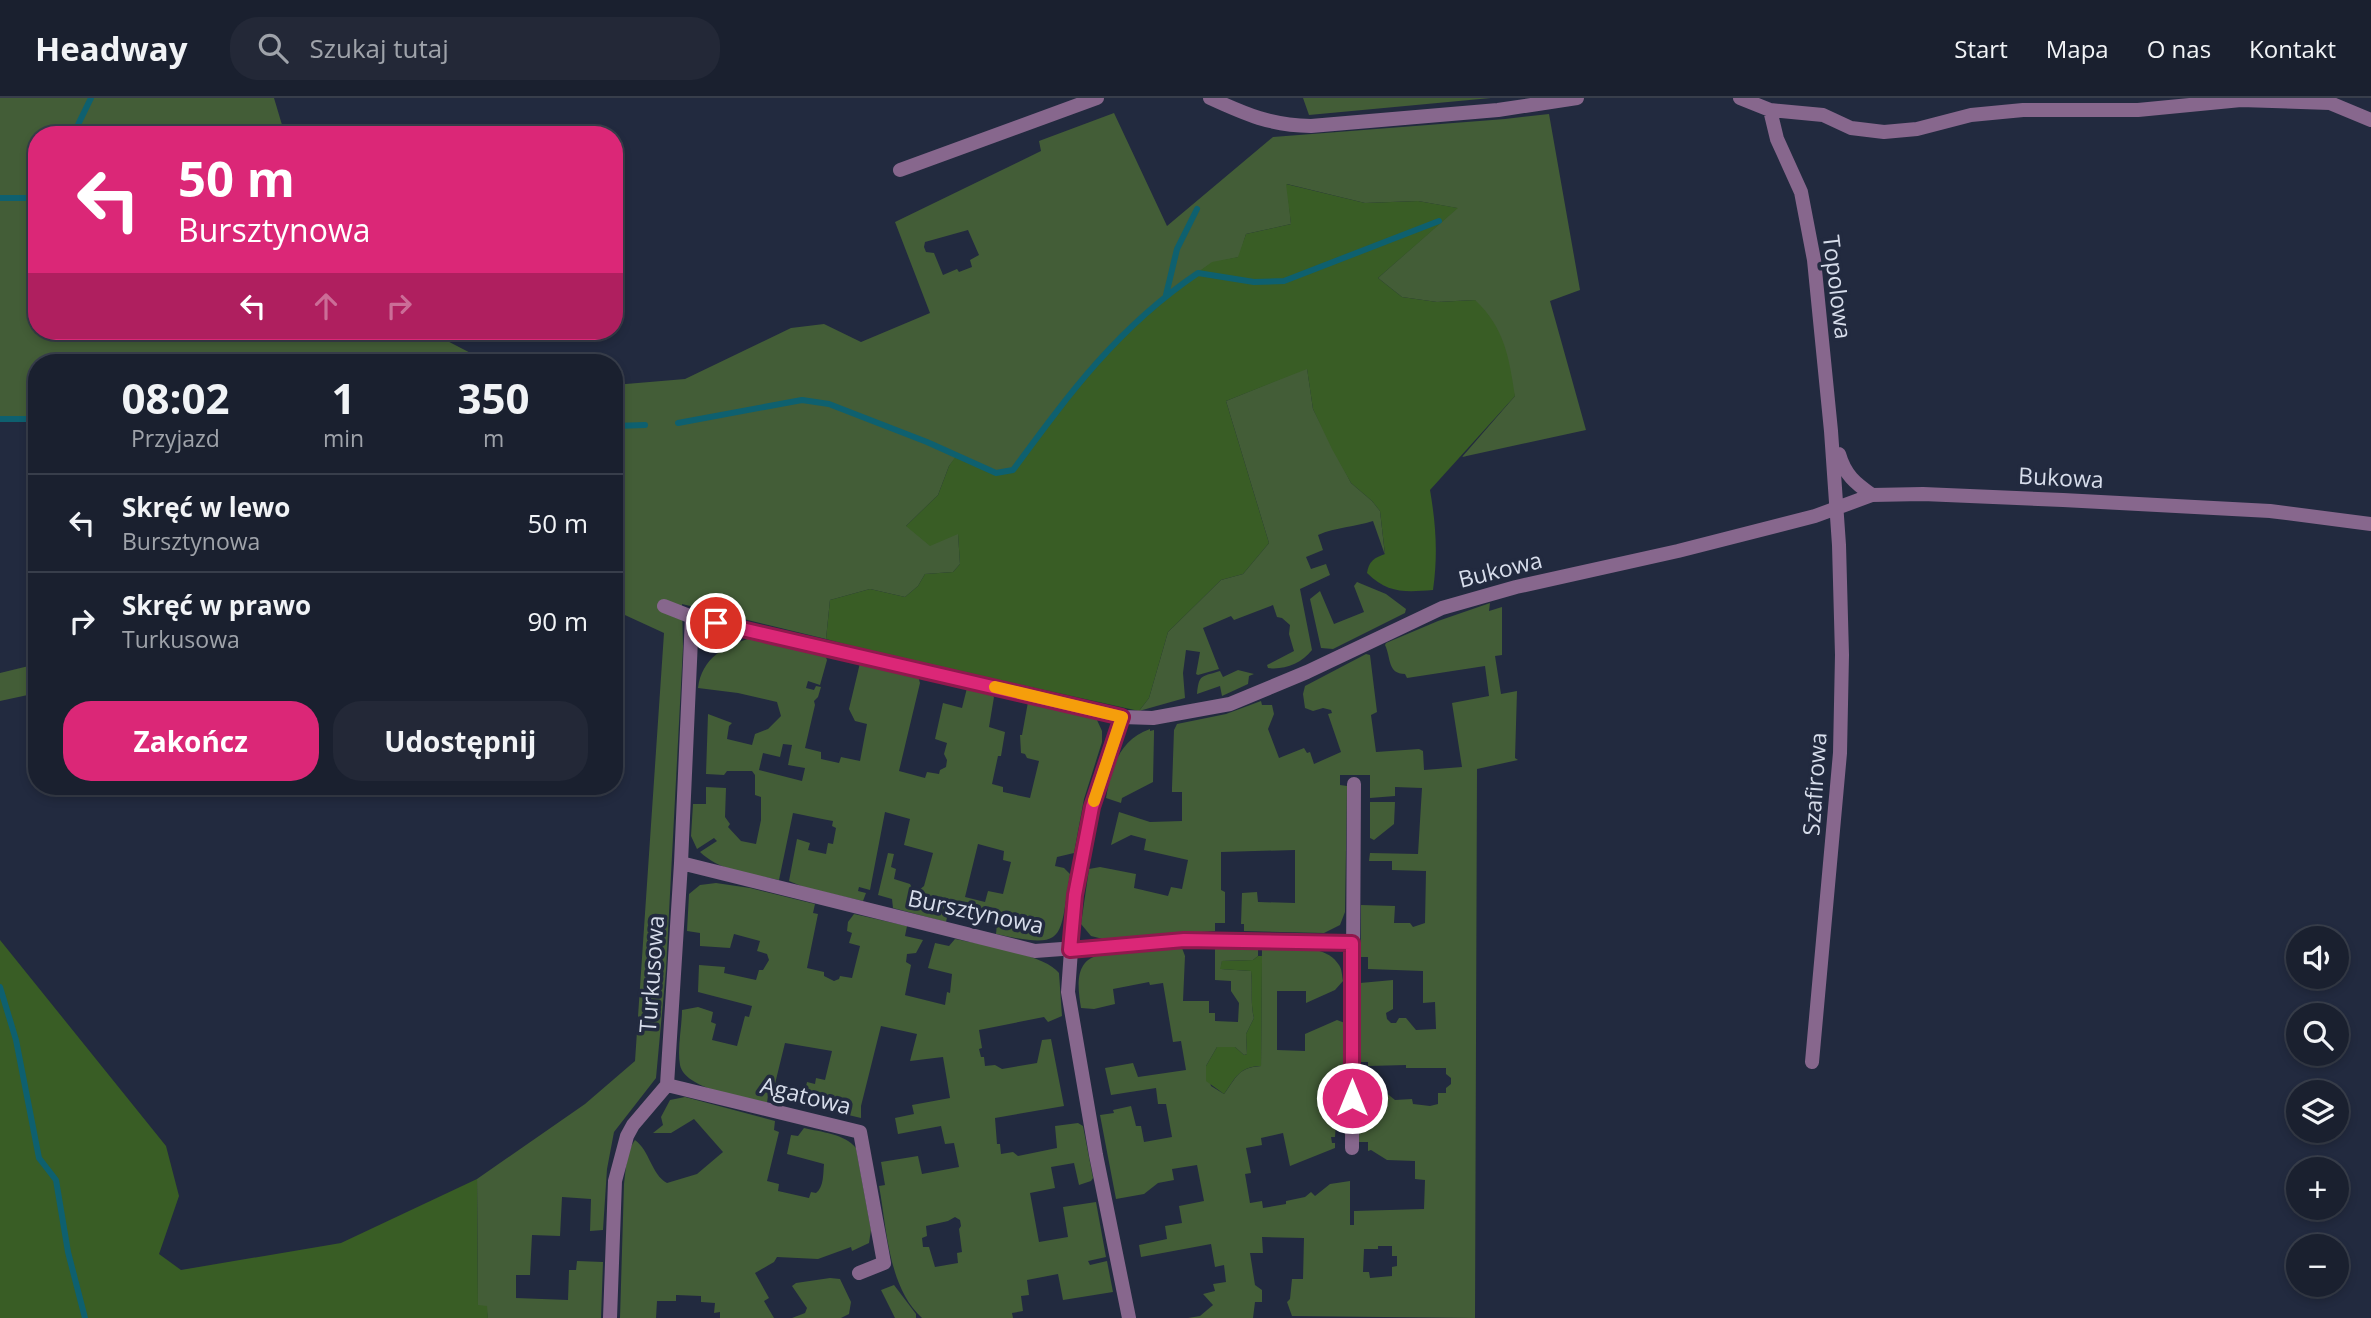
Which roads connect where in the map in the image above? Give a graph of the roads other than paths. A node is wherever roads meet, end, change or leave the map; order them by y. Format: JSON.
{"nodes":[{"id":1,"x":1097,"y":98,"type":"edge"},
{"id":2,"x":1210,"y":98,"type":"edge"},
{"id":3,"x":1577,"y":98,"type":"edge"},
{"id":4,"x":1740,"y":98,"type":"edge"},
{"id":5,"x":2137,"y":104,"type":"edge"},
{"id":6,"x":1770,"y":110,"type":"junction"},
{"id":7,"x":2371,"y":120,"type":"edge"},
{"id":8,"x":900,"y":170,"type":"dead end"},
{"id":9,"x":1831,"y":431,"type":"junction"},
{"id":10,"x":1872,"y":495,"type":"junction"},
{"id":11,"x":1836,"y":508,"type":"junction"},
{"id":12,"x":2371,"y":524,"type":"edge"},
{"id":13,"x":664,"y":606,"type":"dead end"},
{"id":14,"x":692,"y":617,"type":"junction"},
{"id":15,"x":1122,"y":717,"type":"junction"},
{"id":16,"x":1354,"y":783,"type":"dead end"},
{"id":17,"x":681,"y":863,"type":"junction"},
{"id":18,"x":1352,"y":943,"type":"junction"},
{"id":19,"x":1070,"y":950,"type":"junction"},
{"id":20,"x":1812,"y":1062,"type":"dead end"},
{"id":21,"x":667,"y":1085,"type":"junction"},
{"id":22,"x":1352,"y":1148,"type":"dead end"},
{"id":23,"x":859,"y":1273,"type":"dead end"},
{"id":24,"x":610,"y":1318,"type":"edge"},
{"id":25,"x":1129,"y":1318,"type":"edge"}],
"edges":[{"from":1,"to":8,"type":"street"},
{"from":2,"to":3,"type":"street"},
{"from":4,"to":6,"type":"street"},
{"from":5,"to":6,"type":"street"},
{"from":5,"to":7,"type":"street"},
{"from":6,"to":9,"type":"street","name":"Topolowa"},
{"from":9,"to":10,"type":"street"},
{"from":9,"to":11,"type":"street","name":"Topolowa"},
{"from":10,"to":11,"type":"street","name":"Bukowa"},
{"from":10,"to":12,"type":"street","name":"Bukowa"},
{"from":11,"to":15,"type":"street","name":"Bukowa"},
{"from":11,"to":20,"type":"street","name":"Szafirowa"},
{"from":13,"to":14,"type":"street","name":"Bukowa"},
{"from":14,"to":15,"type":"street","name":"Bukowa"},
{"from":14,"to":17,"type":"street","name":"Turkusowa"},
{"from":15,"to":19,"type":"street"},
{"from":16,"to":18,"type":"street"},
{"from":17,"to":19,"type":"street","name":"Bursztynowa"},
{"from":17,"to":21,"type":"street","name":"Turkusowa"},
{"from":18,"to":19,"type":"street","name":"Bursztynowa"},
{"from":18,"to":22,"type":"street"},
{"from":19,"to":25,"type":"street"},
{"from":21,"to":23,"type":"street","name":"Agatowa"},
{"from":21,"to":24,"type":"street"}]}
